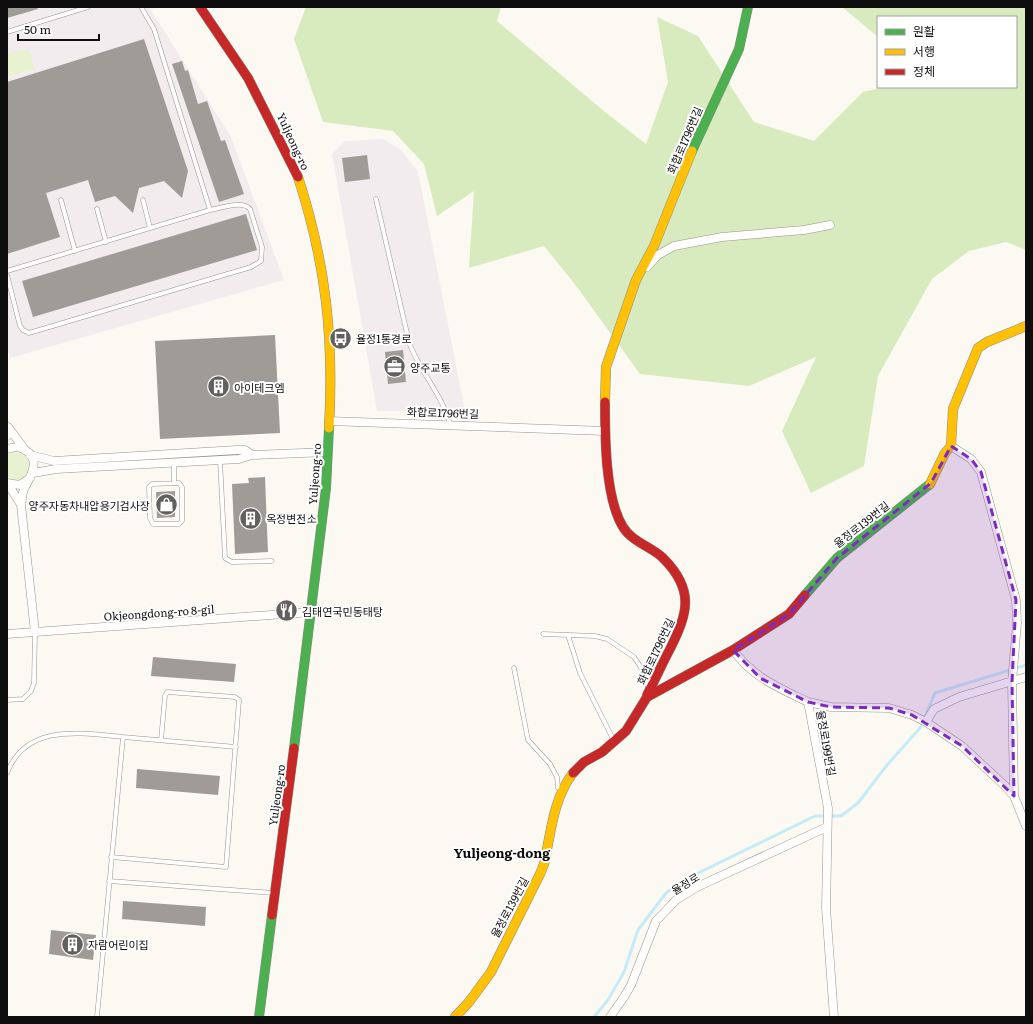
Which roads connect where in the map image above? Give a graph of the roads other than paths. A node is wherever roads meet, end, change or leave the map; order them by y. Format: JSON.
{"nodes":[{"id":1,"x":88,"y":7,"type":"edge"},
{"id":2,"x":141,"y":7,"type":"edge"},
{"id":3,"x":200,"y":7,"type":"edge"},
{"id":4,"x":748,"y":7,"type":"edge"},
{"id":5,"x":72,"y":9,"type":"edge"},
{"id":6,"x":7,"y":32,"type":"edge"},
{"id":7,"x":376,"y":199,"type":"dead end"},
{"id":8,"x":61,"y":200,"type":"dead end"},
{"id":9,"x":143,"y":200,"type":"dead end"},
{"id":10,"x":97,"y":209,"type":"dead end"},
{"id":11,"x":210,"y":210,"type":"junction"},
{"id":12,"x":830,"y":225,"type":"dead end"},
{"id":13,"x":150,"y":228,"type":"junction"},
{"id":14,"x":106,"y":242,"type":"junction"},
{"id":15,"x":75,"y":251,"type":"junction"},
{"id":16,"x":7,"y":272,"type":"edge"},
{"id":17,"x":7,"y":275,"type":"edge"},
{"id":18,"x":636,"y":280,"type":"junction"},
{"id":19,"x":1026,"y":326,"type":"edge"},
{"id":20,"x":329,"y":421,"type":"junction"},
{"id":21,"x":8,"y":424,"type":"edge"},
{"id":22,"x":450,"y":425,"type":"junction"},
{"id":23,"x":605,"y":431,"type":"junction"},
{"id":24,"x":7,"y":436,"type":"edge"},
{"id":25,"x":951,"y":446,"type":"junction"},
{"id":26,"x":7,"y":449,"type":"edge"},
{"id":27,"x":28,"y":452,"type":"junction"},
{"id":28,"x":327,"y":452,"type":"junction"},
{"id":29,"x":252,"y":455,"type":"junction"},
{"id":30,"x":220,"y":460,"type":"junction"},
{"id":31,"x":174,"y":463,"type":"junction"},
{"id":32,"x":32,"y":476,"type":"junction"},
{"id":33,"x":7,"y":483,"type":"edge"},
{"id":34,"x":174,"y":483,"type":"junction"},
{"id":35,"x":21,"y":505,"type":"junction"},
{"id":36,"x":272,"y":561,"type":"dead end"},
{"id":37,"x":312,"y":612,"type":"junction"},
{"id":38,"x":35,"y":632,"type":"junction"},
{"id":39,"x":7,"y":634,"type":"edge"},
{"id":40,"x":543,"y":634,"type":"dead end"},
{"id":41,"x":568,"y":635,"type":"junction"},
{"id":42,"x":733,"y":650,"type":"junction"},
{"id":43,"x":514,"y":668,"type":"dead end"},
{"id":44,"x":1026,"y":677,"type":"edge"},
{"id":45,"x":1012,"y":680,"type":"junction"},
{"id":46,"x":647,"y":696,"type":"junction"},
{"id":47,"x":7,"y":700,"type":"edge"},
{"id":48,"x":808,"y":702,"type":"junction"},
{"id":49,"x":926,"y":722,"type":"junction"},
{"id":50,"x":123,"y":737,"type":"junction"},
{"id":51,"x":161,"y":740,"type":"junction"},
{"id":52,"x":614,"y":742,"type":"junction"},
{"id":53,"x":236,"y":747,"type":"junction"},
{"id":54,"x":7,"y":773,"type":"edge"},
{"id":55,"x":1014,"y":796,"type":"junction"},
{"id":56,"x":558,"y":797,"type":"junction"},
{"id":57,"x":827,"y":825,"type":"junction"},
{"id":58,"x":1026,"y":826,"type":"edge"},
{"id":59,"x":111,"y":857,"type":"junction"},
{"id":60,"x":109,"y":881,"type":"junction"},
{"id":61,"x":275,"y":893,"type":"junction"},
{"id":62,"x":97,"y":1017,"type":"edge"},
{"id":63,"x":259,"y":1017,"type":"edge"},
{"id":64,"x":455,"y":1017,"type":"edge"},
{"id":65,"x":610,"y":1017,"type":"edge"},
{"id":66,"x":834,"y":1017,"type":"edge"}],
"edges":[{"from":1,"to":5,"type":"lane"},
{"from":2,"to":11,"type":"lane"},
{"from":3,"to":20,"type":"street","name":"Yuljeong-ro"},
{"from":4,"to":18,"type":"street","name":"화합로1796번길"},
{"from":5,"to":6,"type":"lane"},
{"from":7,"to":22,"type":"lane"},
{"from":8,"to":15,"type":"lane"},
{"from":9,"to":13,"type":"lane"},
{"from":10,"to":14,"type":"lane"},
{"from":11,"to":13,"type":"lane"},
{"from":11,"to":17,"type":"lane"},
{"from":12,"to":18,"type":"street","name":"화합로1796번길"},
{"from":13,"to":14,"type":"lane"},
{"from":14,"to":15,"type":"lane"},
{"from":15,"to":16,"type":"lane"},
{"from":18,"to":23,"type":"street","name":"화합로1796번길"},
{"from":19,"to":25,"type":"street","name":"율정로139번길"},
{"from":20,"to":22,"type":"street","name":"화합로1796번길"},
{"from":20,"to":28,"type":"street","name":"Yuljeong-ro"},
{"from":21,"to":24,"type":"street"},
{"from":21,"to":27,"type":"street"},
{"from":22,"to":23,"type":"street","name":"화합로1796번길"},
{"from":23,"to":46,"type":"street","name":"화합로1796번길"},
{"from":25,"to":42,"type":"street","name":"율정로139번길"},
{"from":25,"to":45,"type":"street"},
{"from":26,"to":27,"type":"street"},
{"from":27,"to":29,"type":"street"},
{"from":27,"to":32,"type":"street"},
{"from":28,"to":29,"type":"street"},
{"from":28,"to":37,"type":"street","name":"Yuljeong-ro"},
{"from":29,"to":30,"type":"street"},
{"from":30,"to":31,"type":"street"},
{"from":30,"to":36,"type":"lane"},
{"from":31,"to":32,"type":"street"},
{"from":31,"to":34,"type":"lane"},
{"from":32,"to":33,"type":"street"},
{"from":32,"to":35,"type":"street"},
{"from":33,"to":35,"type":"street"},
{"from":34,"to":34,"type":"lane"},
{"from":35,"to":38,"type":"street"},
{"from":37,"to":38,"type":"street","name":"Okjeongdong-ro 8-gil"},
{"from":37,"to":61,"type":"street","name":"Yuljeong-ro"},
{"from":38,"to":39,"type":"street","name":"Okjeongdong-ro 8-gil"},
{"from":38,"to":47,"type":"lane"},
{"from":40,"to":41,"type":"lane"},
{"from":41,"to":46,"type":"lane"},
{"from":41,"to":52,"type":"lane"},
{"from":42,"to":46,"type":"street","name":"율정로139번길"},
{"from":42,"to":48,"type":"street","name":"율정로199번길"},
{"from":43,"to":56,"type":"lane","name":"율정로139번길"},
{"from":44,"to":45,"type":"street"},
{"from":45,"to":49,"type":"street"},
{"from":45,"to":55,"type":"street"},
{"from":46,"to":52,"type":"street","name":"율정로139번길"},
{"from":48,"to":49,"type":"street"},
{"from":48,"to":57,"type":"street","name":"율정로199번길"},
{"from":49,"to":55,"type":"street"},
{"from":50,"to":51,"type":"lane"},
{"from":50,"to":54,"type":"lane"},
{"from":50,"to":59,"type":"lane"},
{"from":51,"to":53,"type":"lane"},
{"from":51,"to":53,"type":"lane"},
{"from":52,"to":56,"type":"street","name":"율정로139번길"},
{"from":53,"to":59,"type":"lane"},
{"from":55,"to":58,"type":"street"},
{"from":56,"to":64,"type":"street","name":"율정로139번길"},
{"from":57,"to":65,"type":"street","name":"율정로"},
{"from":57,"to":66,"type":"street"},
{"from":59,"to":60,"type":"lane"},
{"from":60,"to":61,"type":"lane"},
{"from":60,"to":62,"type":"lane"},
{"from":61,"to":63,"type":"street","name":"Yuljeong-ro"}]}
